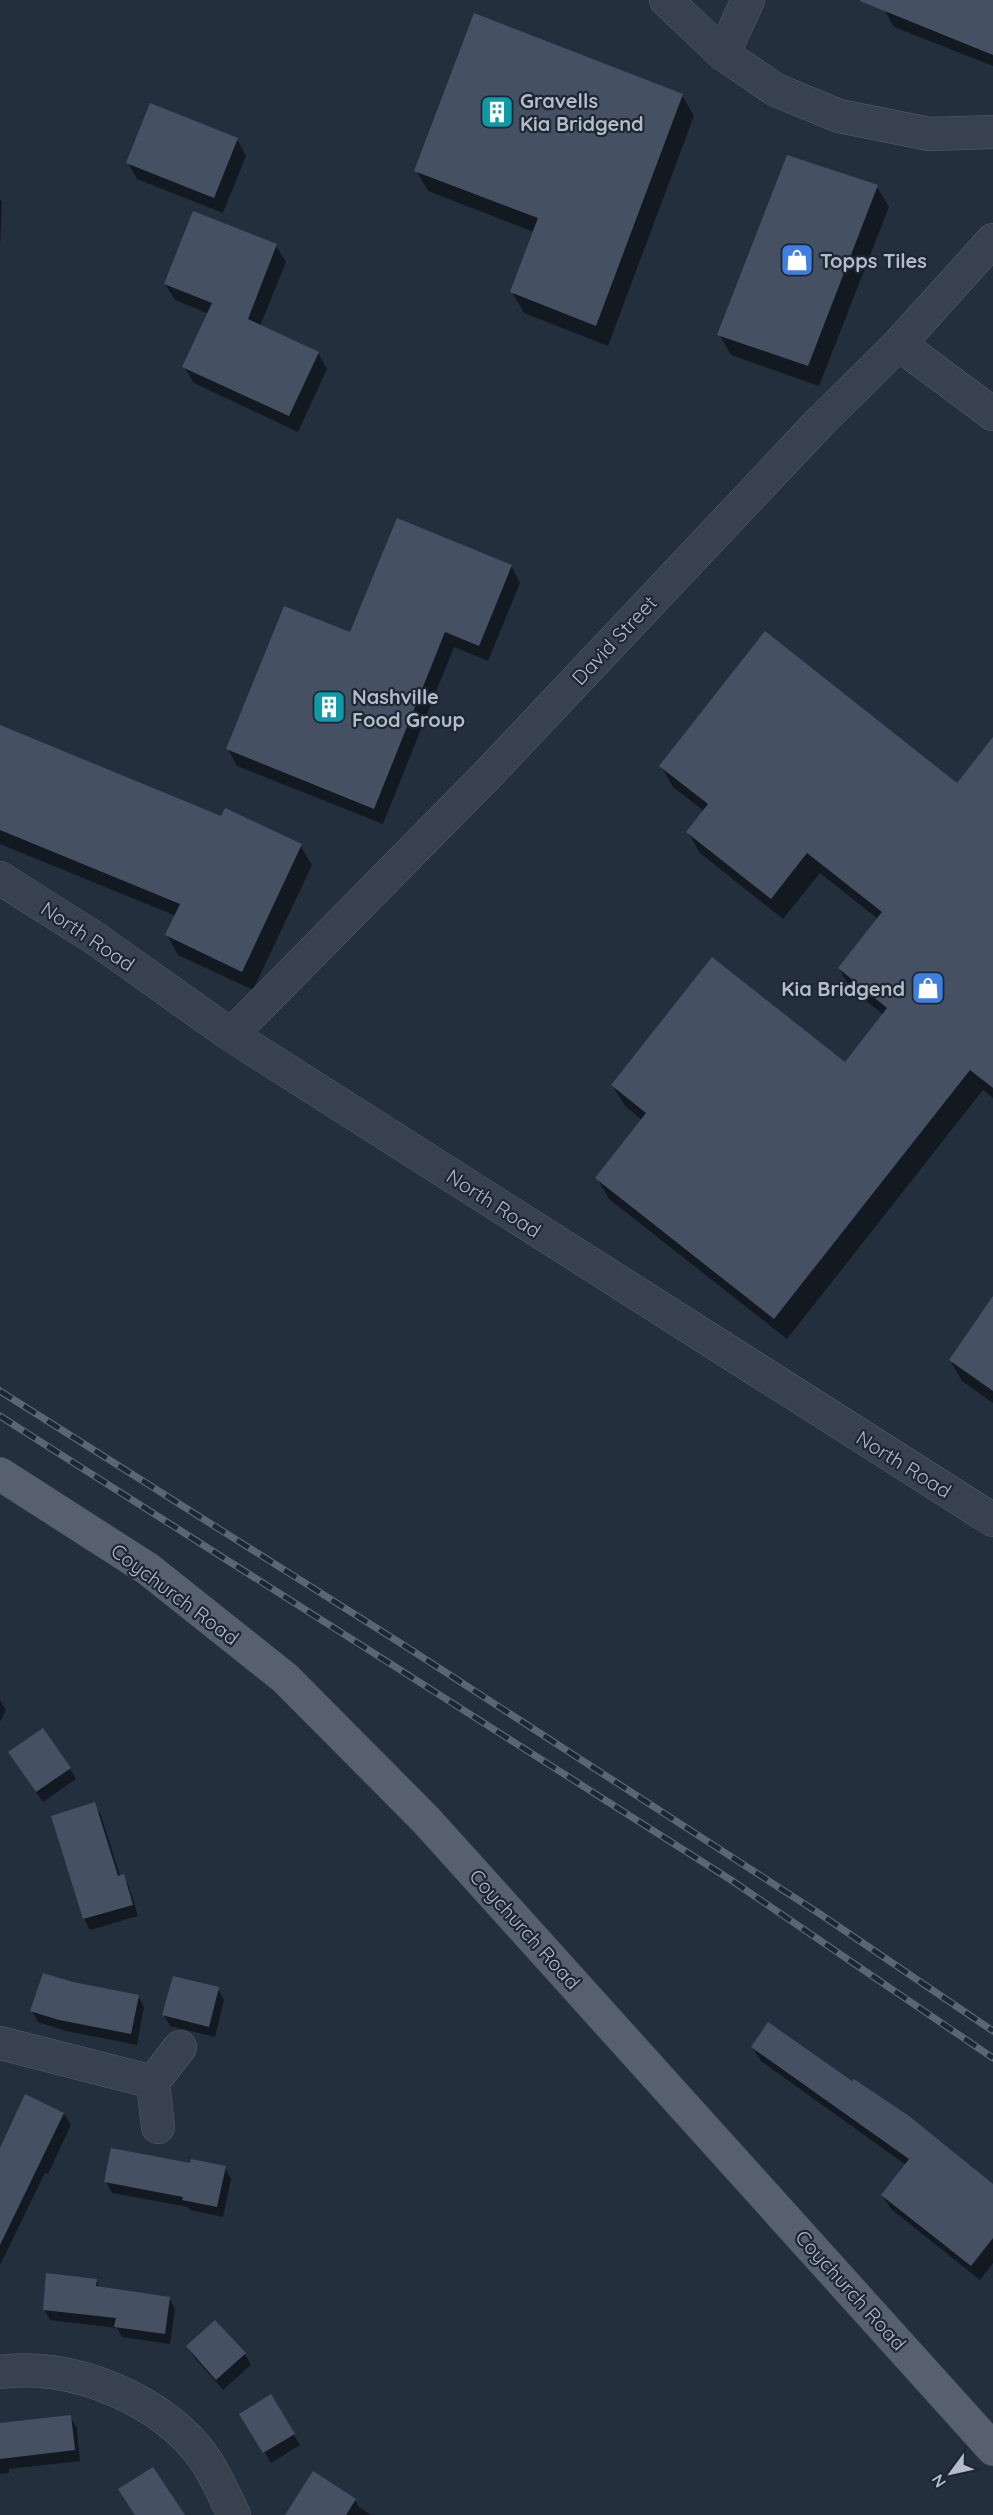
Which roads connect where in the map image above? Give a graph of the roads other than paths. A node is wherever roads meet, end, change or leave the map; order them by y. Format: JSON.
{"nodes":[{"id":1,"x":666,"y":0,"type":"edge"},
{"id":2,"x":748,"y":0,"type":"edge"},
{"id":3,"x":723,"y":54,"type":"junction"},
{"id":4,"x":993,"y":132,"type":"edge"},
{"id":5,"x":993,"y":240,"type":"edge"},
{"id":6,"x":899,"y":344,"type":"junction"},
{"id":7,"x":993,"y":414,"type":"edge"},
{"id":8,"x":0,"y":878,"type":"edge"},
{"id":9,"x":231,"y":1035,"type":"junction"},
{"id":10,"x":0,"y":1474,"type":"edge"},
{"id":11,"x":993,"y":1520,"type":"edge"},
{"id":12,"x":0,"y":2043,"type":"edge"},
{"id":13,"x":180,"y":2047,"type":"dead end"},
{"id":14,"x":153,"y":2082,"type":"junction"},
{"id":15,"x":158,"y":2127,"type":"dead end"},
{"id":16,"x":0,"y":2372,"type":"edge"},
{"id":17,"x":993,"y":2448,"type":"edge"},
{"id":18,"x":234,"y":2515,"type":"edge"}],
"edges":[{"from":1,"to":3,"type":"street"},
{"from":2,"to":3,"type":"street"},
{"from":3,"to":4,"type":"street"},
{"from":5,"to":6,"type":"street","name":"David Street"},
{"from":6,"to":7,"type":"street"},
{"from":6,"to":9,"type":"street","name":"David Street"},
{"from":8,"to":9,"type":"street","name":"North Road"},
{"from":9,"to":11,"type":"street","name":"North Road"},
{"from":10,"to":17,"type":"main road","name":"Coychurch Road"},
{"from":12,"to":14,"type":"street"},
{"from":13,"to":14,"type":"street"},
{"from":14,"to":15,"type":"street"},
{"from":16,"to":18,"type":"street"}]}
